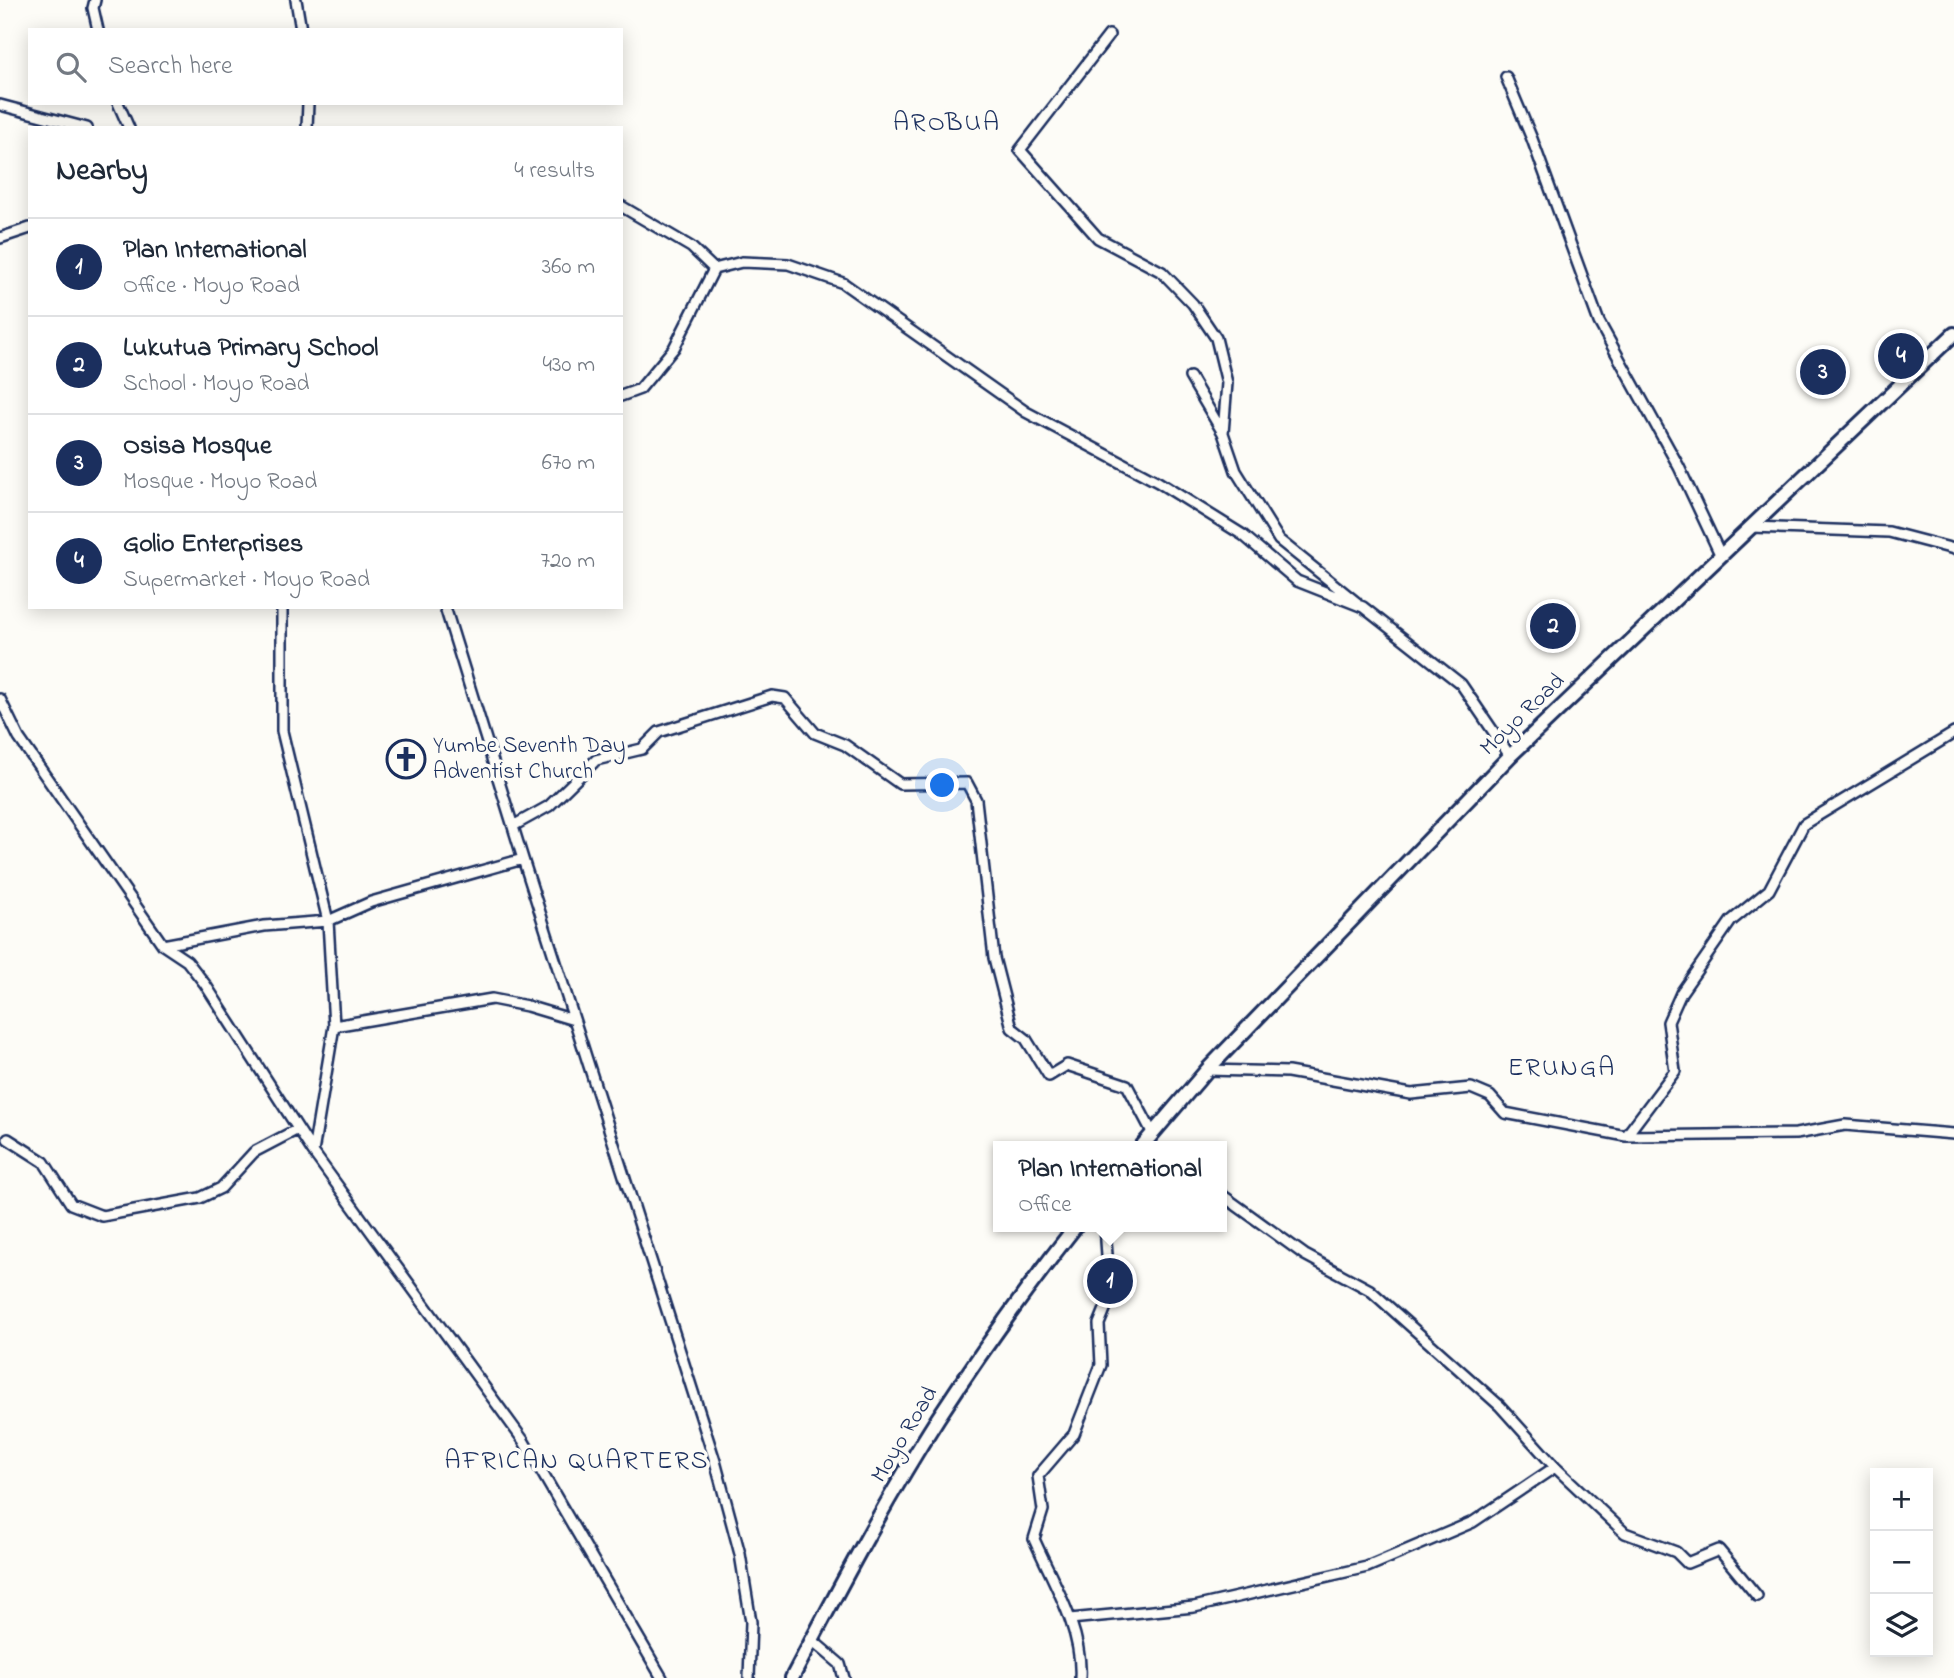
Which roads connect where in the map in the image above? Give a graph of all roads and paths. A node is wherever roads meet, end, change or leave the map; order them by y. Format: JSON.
{"nodes":[{"id":1,"x":95,"y":0,"type":"edge"},
{"id":2,"x":296,"y":0,"type":"edge"},
{"id":3,"x":98,"y":28,"type":"edge"},
{"id":4,"x":301,"y":28,"type":"edge"},
{"id":5,"x":1109,"y":35,"type":"dead end"},
{"id":6,"x":1506,"y":77,"type":"dead end"},
{"id":7,"x":0,"y":105,"type":"edge"},
{"id":8,"x":119,"y":105,"type":"edge"},
{"id":9,"x":307,"y":105,"type":"edge"},
{"id":10,"x":79,"y":126,"type":"edge"},
{"id":11,"x":128,"y":126,"type":"edge"},
{"id":12,"x":307,"y":126,"type":"edge"},
{"id":13,"x":623,"y":207,"type":"edge"},
{"id":14,"x":28,"y":229,"type":"edge"},
{"id":15,"x":0,"y":238,"type":"edge"},
{"id":16,"x":714,"y":269,"type":"junction"},
{"id":17,"x":1954,"y":334,"type":"edge"},
{"id":18,"x":1190,"y":377,"type":"dead end"},
{"id":19,"x":623,"y":395,"type":"edge"},
{"id":20,"x":1223,"y":433,"type":"junction"},
{"id":21,"x":1749,"y":527,"type":"junction"},
{"id":22,"x":1954,"y":549,"type":"edge"},
{"id":23,"x":1720,"y":554,"type":"junction"},
{"id":24,"x":1363,"y":607,"type":"junction"},
{"id":25,"x":282,"y":609,"type":"edge"},
{"id":26,"x":446,"y":609,"type":"edge"},
{"id":27,"x":0,"y":699,"type":"edge"},
{"id":28,"x":1954,"y":733,"type":"edge"},
{"id":29,"x":1510,"y":756,"type":"junction"},
{"id":30,"x":513,"y":826,"type":"junction"},
{"id":31,"x":523,"y":859,"type":"junction"},
{"id":32,"x":328,"y":921,"type":"junction"},
{"id":33,"x":163,"y":945,"type":"junction"},
{"id":34,"x":574,"y":1020,"type":"junction"},
{"id":35,"x":334,"y":1026,"type":"junction"},
{"id":36,"x":1208,"y":1070,"type":"junction"},
{"id":37,"x":298,"y":1129,"type":"junction"},
{"id":38,"x":1153,"y":1134,"type":"junction"},
{"id":39,"x":1954,"y":1134,"type":"edge"},
{"id":40,"x":1626,"y":1136,"type":"junction"},
{"id":41,"x":8,"y":1139,"type":"dead end"},
{"id":42,"x":1147,"y":1141,"type":"edge"},
{"id":43,"x":313,"y":1152,"type":"junction"},
{"id":44,"x":1227,"y":1199,"type":"edge"},
{"id":45,"x":1071,"y":1232,"type":"edge"},
{"id":46,"x":1105,"y":1232,"type":"edge"},
{"id":47,"x":1555,"y":1467,"type":"junction"},
{"id":48,"x":1757,"y":1596,"type":"dead end"},
{"id":49,"x":1070,"y":1619,"type":"junction"},
{"id":50,"x":812,"y":1640,"type":"junction"},
{"id":51,"x":662,"y":1678,"type":"edge"},
{"id":52,"x":749,"y":1678,"type":"edge"},
{"id":53,"x":792,"y":1678,"type":"edge"},
{"id":54,"x":844,"y":1678,"type":"edge"},
{"id":55,"x":1080,"y":1678,"type":"edge"}],
"edges":[{"from":1,"to":3,"type":"street"},
{"from":2,"to":4,"type":"street"},
{"from":5,"to":20,"type":"street"},
{"from":6,"to":23,"type":"street"},
{"from":7,"to":10,"type":"street"},
{"from":8,"to":11,"type":"street"},
{"from":9,"to":12,"type":"street"},
{"from":13,"to":16,"type":"street"},
{"from":14,"to":15,"type":"street"},
{"from":16,"to":19,"type":"street"},
{"from":16,"to":24,"type":"street"},
{"from":17,"to":21,"type":"main road","name":"Moyo Road"},
{"from":18,"to":20,"type":"street"},
{"from":20,"to":24,"type":"street"},
{"from":21,"to":22,"type":"street"},
{"from":21,"to":23,"type":"main road","name":"Moyo Road"},
{"from":23,"to":29,"type":"main road","name":"Moyo Road"},
{"from":24,"to":29,"type":"street"},
{"from":25,"to":32,"type":"street"},
{"from":26,"to":30,"type":"street"},
{"from":27,"to":33,"type":"street"},
{"from":28,"to":40,"type":"street"},
{"from":29,"to":36,"type":"main road","name":"Moyo Road"},
{"from":30,"to":31,"type":"street"},
{"from":30,"to":38,"type":"street"},
{"from":31,"to":32,"type":"street"},
{"from":31,"to":34,"type":"street"},
{"from":32,"to":33,"type":"street"},
{"from":32,"to":35,"type":"street"},
{"from":33,"to":37,"type":"street"},
{"from":34,"to":35,"type":"street"},
{"from":34,"to":52,"type":"street"},
{"from":35,"to":43,"type":"street"},
{"from":36,"to":38,"type":"main road","name":"Moyo Road"},
{"from":36,"to":40,"type":"street"},
{"from":37,"to":41,"type":"street"},
{"from":37,"to":43,"type":"street"},
{"from":38,"to":42,"type":"main road","name":"Moyo Road"},
{"from":39,"to":40,"type":"street"},
{"from":43,"to":51,"type":"street"},
{"from":44,"to":47,"type":"street"},
{"from":45,"to":50,"type":"main road","name":"Moyo Road"},
{"from":46,"to":49,"type":"street"},
{"from":47,"to":48,"type":"street"},
{"from":47,"to":49,"type":"street"},
{"from":49,"to":55,"type":"street"},
{"from":50,"to":53,"type":"main road","name":"Moyo Road"},
{"from":50,"to":54,"type":"street"}]}
